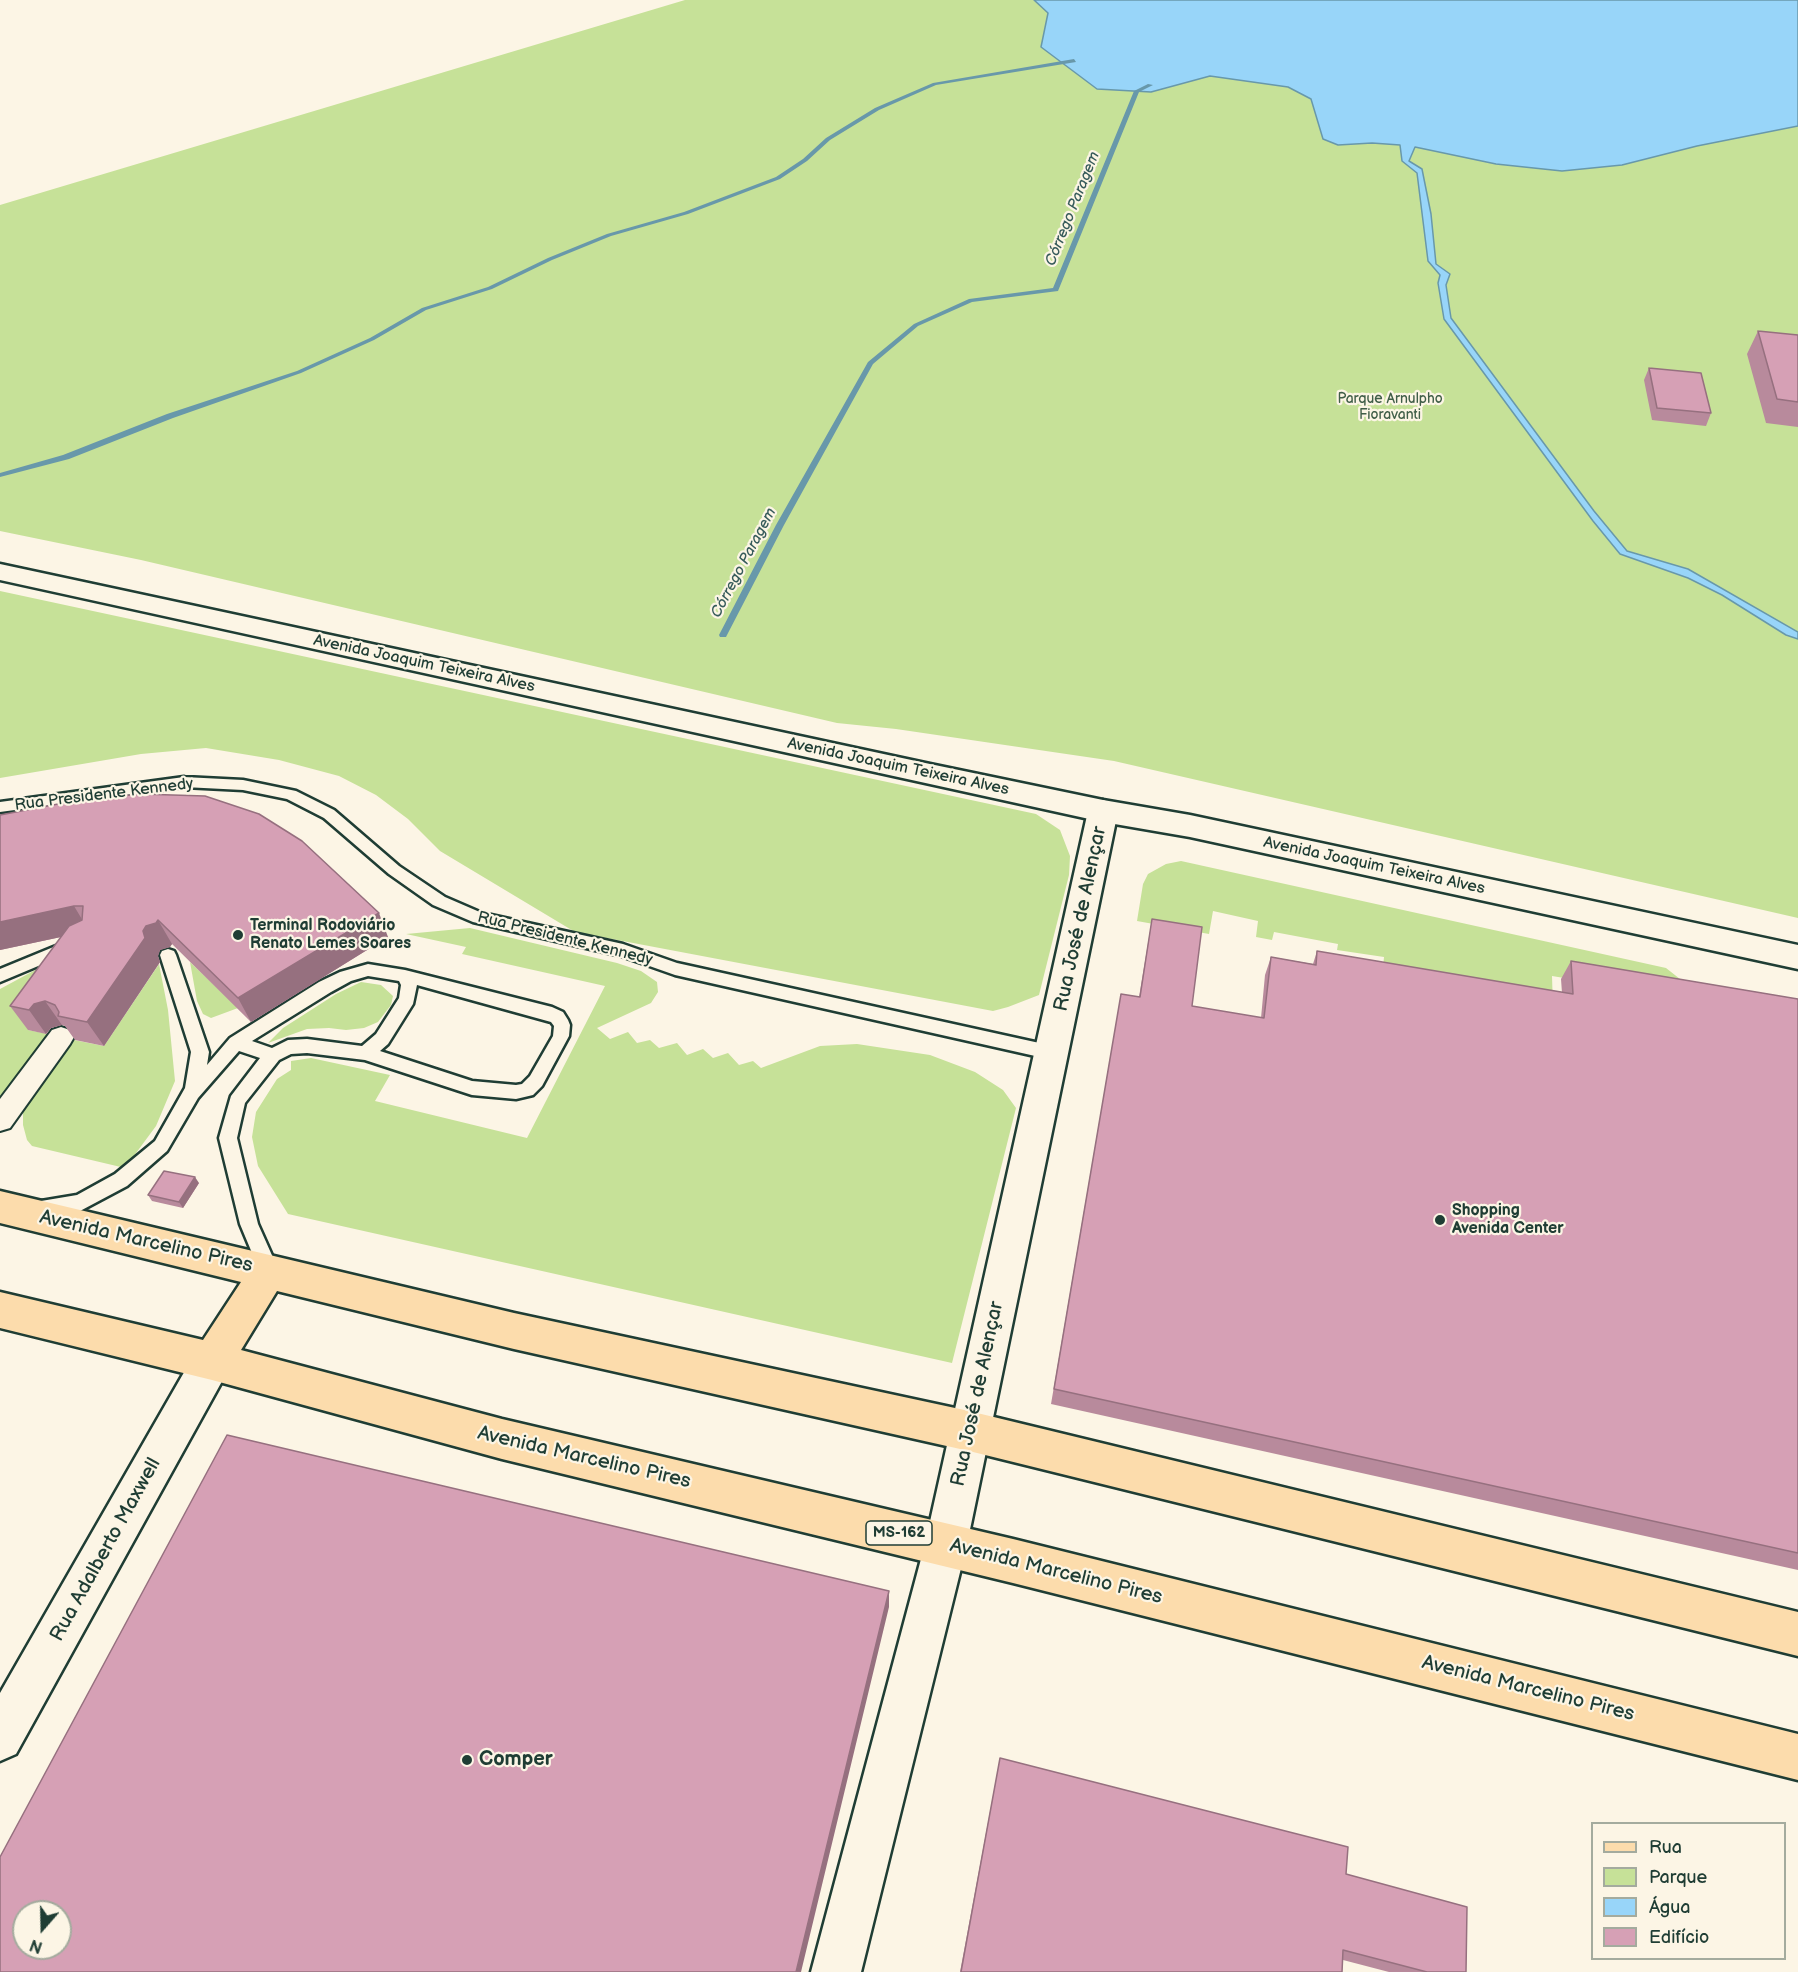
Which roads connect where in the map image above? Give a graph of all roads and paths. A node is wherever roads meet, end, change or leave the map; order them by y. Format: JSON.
{"nodes":[{"id":1,"x":0,"y":572,"type":"edge"},
{"id":2,"x":0,"y":807,"type":"edge"},
{"id":3,"x":1103,"y":811,"type":"junction"},
{"id":4,"x":78,"y":943,"type":"edge"},
{"id":5,"x":168,"y":956,"type":"edge"},
{"id":6,"x":1798,"y":957,"type":"edge"},
{"id":7,"x":0,"y":976,"type":"edge"},
{"id":8,"x":405,"y":976,"type":"junction"},
{"id":9,"x":62,"y":1037,"type":"edge"},
{"id":10,"x":236,"y":1043,"type":"junction"},
{"id":11,"x":365,"y":1053,"type":"junction"},
{"id":12,"x":1053,"y":1053,"type":"junction"},
{"id":13,"x":273,"y":1055,"type":"junction"},
{"id":14,"x":192,"y":1093,"type":"junction"},
{"id":15,"x":0,"y":1120,"type":"edge"},
{"id":16,"x":11,"y":1210,"type":"edge"},
{"id":17,"x":269,"y":1271,"type":"junction"},
{"id":18,"x":0,"y":1310,"type":"edge"},
{"id":19,"x":212,"y":1361,"type":"junction"},
{"id":20,"x":969,"y":1431,"type":"junction"},
{"id":21,"x":946,"y":1544,"type":"junction"},
{"id":22,"x":1798,"y":1634,"type":"edge"},
{"id":23,"x":0,"y":1738,"type":"edge"},
{"id":24,"x":1798,"y":1757,"type":"edge"},
{"id":25,"x":836,"y":1972,"type":"edge"}],
"edges":[{"from":1,"to":3,"type":"main road","name":"Avenida Joaquim Teixeira Alves"},
{"from":2,"to":12,"type":"lane","name":"Rua Presidente Kennedy"},
{"from":3,"to":6,"type":"main road","name":"Avenida Joaquim Teixeira Alves"},
{"from":3,"to":12,"type":"main road","name":"Rua José de Alençar"},
{"from":4,"to":7,"type":"lane"},
{"from":5,"to":14,"type":"lane"},
{"from":8,"to":10,"type":"lane"},
{"from":8,"to":11,"type":"lane"},
{"from":8,"to":11,"type":"lane"},
{"from":9,"to":15,"type":"street"},
{"from":10,"to":13,"type":"lane"},
{"from":10,"to":14,"type":"lane"},
{"from":11,"to":13,"type":"lane"},
{"from":12,"to":20,"type":"main road","name":"Rua José de Alençar"},
{"from":13,"to":17,"type":"lane"},
{"from":14,"to":16,"type":"lane"},
{"from":16,"to":17,"type":"main road","name":"Avenida Marcelino Pires"},
{"from":17,"to":19,"type":"main road"},
{"from":17,"to":20,"type":"main road","name":"Avenida Marcelino Pires"},
{"from":18,"to":19,"type":"main road","name":"Avenida Marcelino Pires","number":"MS-162"},
{"from":19,"to":21,"type":"main road","name":"Avenida Marcelino Pires","number":"MS-162"},
{"from":19,"to":23,"type":"main road","name":"Rua Adalberto Maxwell"},
{"from":20,"to":21,"type":"main road","name":"Rua José de Alençar"},
{"from":20,"to":22,"type":"main road","name":"Avenida Marcelino Pires"},
{"from":21,"to":24,"type":"main road","name":"Avenida Marcelino Pires","number":"MS-162"},
{"from":21,"to":25,"type":"main road","name":"Rua José de Alençar"}]}
